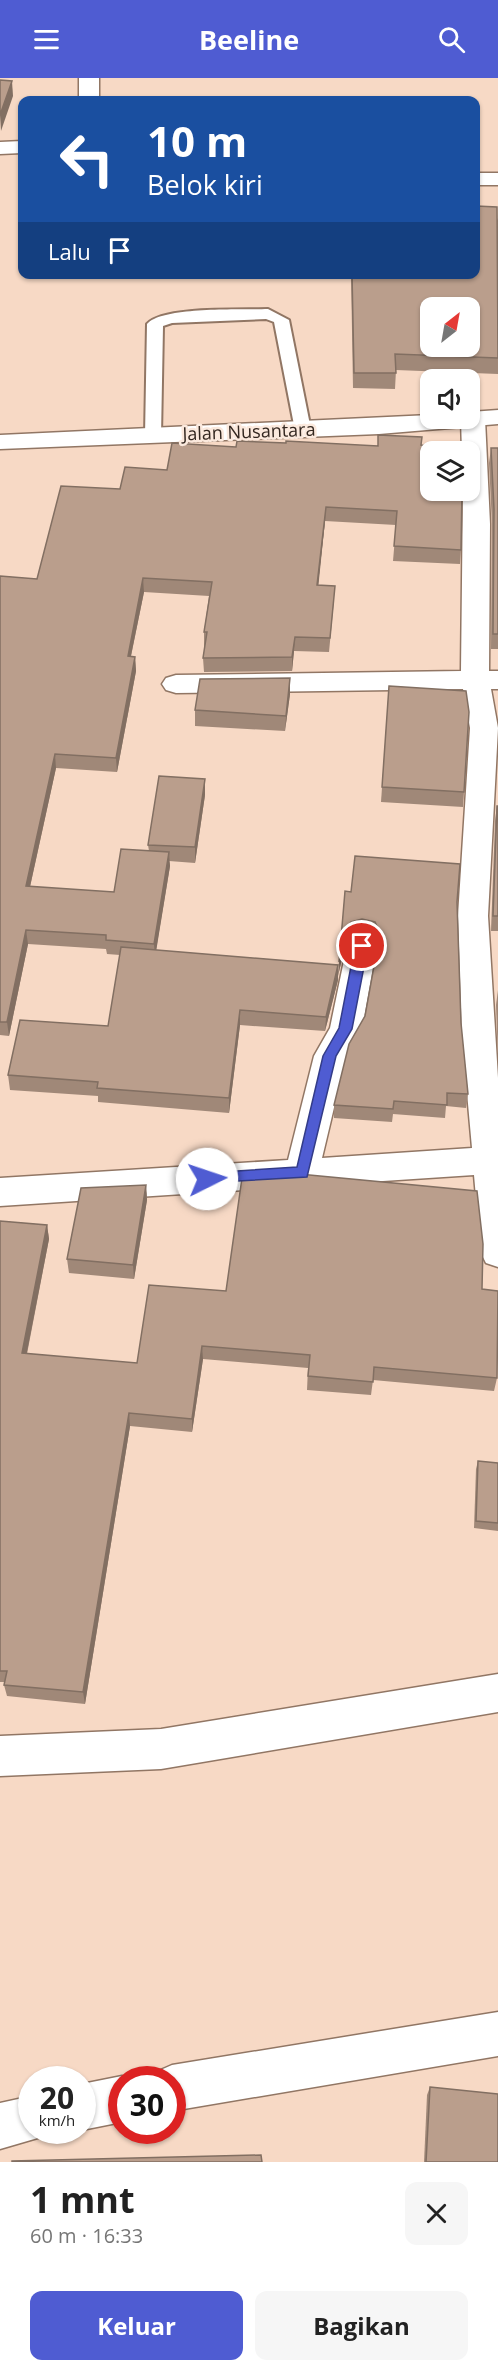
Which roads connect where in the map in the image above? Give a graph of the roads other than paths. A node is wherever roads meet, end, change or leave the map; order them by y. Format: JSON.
{"nodes":[{"id":1,"x":90,"y":78,"type":"edge"},
{"id":2,"x":88,"y":96,"type":"edge"},
{"id":3,"x":18,"y":147,"type":"edge"},
{"id":4,"x":0,"y":148,"type":"edge"},
{"id":5,"x":480,"y":179,"type":"edge"},
{"id":6,"x":498,"y":179,"type":"edge"},
{"id":7,"x":486,"y":418,"type":"edge"},
{"id":8,"x":303,"y":430,"type":"junction"},
{"id":9,"x":153,"y":436,"type":"junction"},
{"id":10,"x":0,"y":442,"type":"edge"},
{"id":11,"x":487,"y":680,"type":"edge"},
{"id":12,"x":176,"y":684,"type":"dead end"},
{"id":13,"x":362,"y":946,"type":"dead end"},
{"id":14,"x":494,"y":1160,"type":"edge"},
{"id":15,"x":302,"y":1173,"type":"junction"},
{"id":16,"x":0,"y":1192,"type":"edge"},
{"id":17,"x":498,"y":1253,"type":"edge"},
{"id":18,"x":498,"y":1693,"type":"edge"},
{"id":19,"x":0,"y":1755,"type":"edge"},
{"id":20,"x":498,"y":2034,"type":"edge"},
{"id":21,"x":186,"y":2086,"type":"edge"},
{"id":22,"x":18,"y":2122,"type":"edge"},
{"id":23,"x":0,"y":2126,"type":"edge"}],
"edges":[{"from":1,"to":2,"type":"main road"},
{"from":3,"to":4,"type":"main road"},
{"from":5,"to":6,"type":"main road"},
{"from":7,"to":8,"type":"main road","name":"Jalan Nusantara"},
{"from":7,"to":11,"type":"main road"},
{"from":8,"to":9,"type":"main road","name":"Jalan Nusantara"},
{"from":8,"to":9,"type":"lane"},
{"from":9,"to":10,"type":"main road","name":"Jalan Nusantara"},
{"from":11,"to":12,"type":"main road"},
{"from":11,"to":14,"type":"main road"},
{"from":13,"to":15,"type":"main road"},
{"from":14,"to":15,"type":"main road"},
{"from":14,"to":17,"type":"main road"},
{"from":15,"to":16,"type":"main road"},
{"from":18,"to":19,"type":"main road"},
{"from":20,"to":21,"type":"main road"},
{"from":22,"to":23,"type":"main road"}]}
